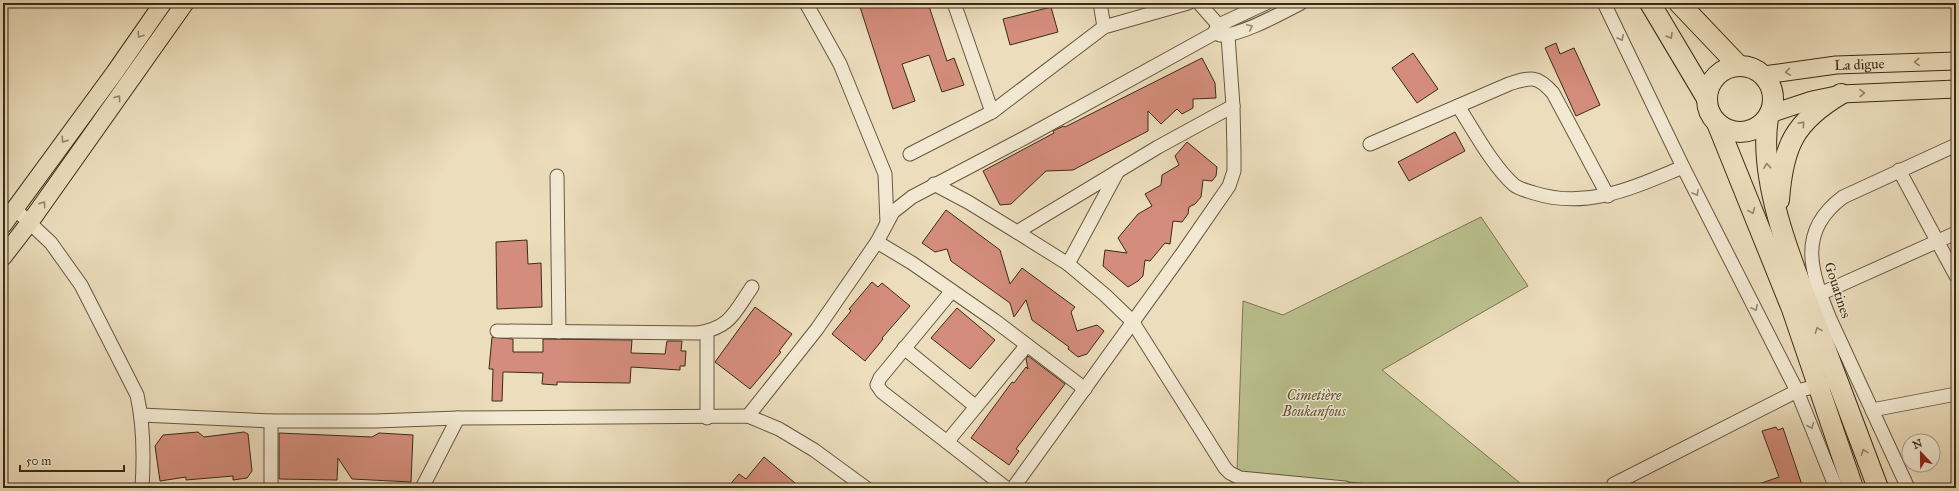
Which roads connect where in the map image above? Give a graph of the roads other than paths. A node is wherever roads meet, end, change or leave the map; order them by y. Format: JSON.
{"nodes":[{"id":1,"x":163,"y":3,"type":"edge"},
{"id":2,"x":185,"y":3,"type":"edge"},
{"id":3,"x":806,"y":3,"type":"edge"},
{"id":4,"x":954,"y":3,"type":"edge"},
{"id":5,"x":1100,"y":3,"type":"edge"},
{"id":6,"x":1188,"y":3,"type":"edge"},
{"id":7,"x":1198,"y":3,"type":"edge"},
{"id":8,"x":1266,"y":3,"type":"edge"},
{"id":9,"x":1301,"y":3,"type":"edge"},
{"id":10,"x":1604,"y":3,"type":"edge"},
{"id":11,"x":1650,"y":3,"type":"edge"},
{"id":12,"x":1679,"y":3,"type":"edge"},
{"id":13,"x":1104,"y":27,"type":"junction"},
{"id":14,"x":1216,"y":30,"type":"junction"},
{"id":15,"x":1228,"y":36,"type":"junction"},
{"id":16,"x":1956,"y":60,"type":"edge"},
{"id":17,"x":1738,"y":65,"type":"junction"},
{"id":18,"x":1764,"y":75,"type":"junction"},
{"id":19,"x":1956,"y":89,"type":"edge"},
{"id":20,"x":1841,"y":94,"type":"junction"},
{"id":21,"x":1706,"y":97,"type":"junction"},
{"id":22,"x":1233,"y":106,"type":"junction"},
{"id":23,"x":1458,"y":106,"type":"junction"},
{"id":24,"x":992,"y":112,"type":"junction"},
{"id":25,"x":1769,"y":116,"type":"junction"},
{"id":26,"x":1717,"y":123,"type":"junction"},
{"id":27,"x":1370,"y":144,"type":"dead end"},
{"id":28,"x":1956,"y":145,"type":"edge"},
{"id":29,"x":910,"y":154,"type":"dead end"},
{"id":30,"x":1683,"y":167,"type":"junction"},
{"id":31,"x":1119,"y":170,"type":"junction"},
{"id":32,"x":1899,"y":170,"type":"junction"},
{"id":33,"x":558,"y":176,"type":"dead end"},
{"id":34,"x":934,"y":184,"type":"junction"},
{"id":35,"x":1608,"y":196,"type":"junction"},
{"id":36,"x":15,"y":209,"type":"junction"},
{"id":37,"x":1778,"y":214,"type":"junction"},
{"id":38,"x":30,"y":222,"type":"junction"},
{"id":39,"x":887,"y":223,"type":"junction"},
{"id":40,"x":3,"y":224,"type":"edge"},
{"id":41,"x":1017,"y":232,"type":"junction"},
{"id":42,"x":1956,"y":233,"type":"edge"},
{"id":43,"x":1936,"y":241,"type":"junction"},
{"id":44,"x":877,"y":242,"type":"junction"},
{"id":45,"x":3,"y":257,"type":"edge"},
{"id":46,"x":1068,"y":264,"type":"junction"},
{"id":47,"x":1956,"y":276,"type":"edge"},
{"id":48,"x":752,"y":287,"type":"dead end"},
{"id":49,"x":951,"y":292,"type":"junction"},
{"id":50,"x":1820,"y":294,"type":"junction"},
{"id":51,"x":1132,"y":321,"type":"junction"},
{"id":52,"x":497,"y":331,"type":"dead end"},
{"id":53,"x":707,"y":331,"type":"junction"},
{"id":54,"x":559,"y":332,"type":"junction"},
{"id":55,"x":1027,"y":345,"type":"junction"},
{"id":56,"x":904,"y":348,"type":"junction"},
{"id":57,"x":1837,"y":381,"type":"junction"},
{"id":58,"x":1817,"y":385,"type":"junction"},
{"id":59,"x":1085,"y":390,"type":"junction"},
{"id":60,"x":1797,"y":391,"type":"junction"},
{"id":61,"x":1956,"y":394,"type":"edge"},
{"id":62,"x":975,"y":406,"type":"junction"},
{"id":63,"x":1872,"y":410,"type":"junction"},
{"id":64,"x":141,"y":414,"type":"junction"},
{"id":65,"x":748,"y":416,"type":"junction"},
{"id":66,"x":458,"y":418,"type":"junction"},
{"id":67,"x":707,"y":418,"type":"junction"},
{"id":68,"x":271,"y":421,"type":"junction"},
{"id":69,"x":947,"y":442,"type":"junction"},
{"id":70,"x":1611,"y":487,"type":"edge"},
{"id":71,"x":142,"y":488,"type":"edge"},
{"id":72,"x":271,"y":488,"type":"edge"},
{"id":73,"x":422,"y":488,"type":"edge"},
{"id":74,"x":866,"y":488,"type":"edge"},
{"id":75,"x":1006,"y":488,"type":"edge"},
{"id":76,"x":1013,"y":488,"type":"edge"},
{"id":77,"x":1345,"y":488,"type":"edge"},
{"id":78,"x":1836,"y":488,"type":"edge"},
{"id":79,"x":1853,"y":488,"type":"edge"},
{"id":80,"x":1878,"y":488,"type":"edge"},
{"id":81,"x":1908,"y":488,"type":"edge"}],
"edges":[{"from":1,"to":36,"type":"main road","one_way":true},
{"from":38,"to":2,"type":"main road","one_way":true},
{"from":3,"to":39,"type":"street"},
{"from":4,"to":24,"type":"street"},
{"from":5,"to":13,"type":"street"},
{"from":6,"to":13,"type":"street"},
{"from":7,"to":14,"type":"street"},
{"from":8,"to":14,"type":"street"},
{"from":15,"to":9,"type":"street","one_way":true},
{"from":10,"to":30,"type":"street","one_way":true},
{"from":11,"to":21,"type":"highway","one_way":true},
{"from":12,"to":17,"type":"highway"},
{"from":13,"to":24,"type":"street"},
{"from":14,"to":15,"type":"street"},
{"from":14,"to":34,"type":"street"},
{"from":15,"to":22,"type":"street"},
{"from":16,"to":18,"type":"main road","name":"La digue","one_way":true},
{"from":17,"to":18,"type":"highway"},
{"from":17,"to":21,"type":"highway"},
{"from":18,"to":25,"type":"highway"},
{"from":20,"to":19,"type":"main road","one_way":true},
{"from":20,"to":25,"type":"main road"},
{"from":37,"to":20,"type":"highway","one_way":true},
{"from":21,"to":26,"type":"highway"},
{"from":22,"to":31,"type":"street"},
{"from":22,"to":51,"type":"street"},
{"from":23,"to":27,"type":"street"},
{"from":23,"to":35,"type":"street"},
{"from":23,"to":35,"type":"street"},
{"from":24,"to":29,"type":"street"},
{"from":25,"to":26,"type":"highway"},
{"from":37,"to":25,"type":"highway","one_way":true},
{"from":26,"to":58,"type":"highway","one_way":true},
{"from":28,"to":32,"type":"street","name":"Gouatines"},
{"from":30,"to":35,"type":"street"},
{"from":30,"to":60,"type":"street","one_way":true},
{"from":31,"to":41,"type":"street"},
{"from":31,"to":46,"type":"street"},
{"from":32,"to":43,"type":"street"},
{"from":32,"to":50,"type":"street","name":"Gouatines"},
{"from":33,"to":54,"type":"street"},
{"from":34,"to":39,"type":"street"},
{"from":34,"to":41,"type":"street"},
{"from":36,"to":38,"type":"street"},
{"from":36,"to":40,"type":"main road"},
{"from":57,"to":37,"type":"highway","one_way":true},
{"from":38,"to":45,"type":"main road"},
{"from":38,"to":64,"type":"street"},
{"from":39,"to":44,"type":"street"},
{"from":41,"to":46,"type":"street"},
{"from":42,"to":43,"type":"street"},
{"from":43,"to":47,"type":"street"},
{"from":43,"to":50,"type":"street"},
{"from":44,"to":49,"type":"street"},
{"from":44,"to":65,"type":"street"},
{"from":46,"to":51,"type":"street"},
{"from":48,"to":53,"type":"street"},
{"from":49,"to":55,"type":"street"},
{"from":49,"to":56,"type":"street"},
{"from":50,"to":63,"type":"street","name":"Gouatines"},
{"from":51,"to":59,"type":"street"},
{"from":51,"to":77,"type":"street"},
{"from":52,"to":54,"type":"street"},
{"from":53,"to":54,"type":"street"},
{"from":53,"to":67,"type":"street"},
{"from":55,"to":59,"type":"street"},
{"from":55,"to":62,"type":"street"},
{"from":56,"to":62,"type":"street"},
{"from":56,"to":69,"type":"street"},
{"from":57,"to":58,"type":"street"},
{"from":80,"to":57,"type":"highway","one_way":true},
{"from":58,"to":60,"type":"street"},
{"from":58,"to":79,"type":"highway"},
{"from":59,"to":76,"type":"street"},
{"from":60,"to":70,"type":"street"},
{"from":60,"to":78,"type":"street","one_way":true},
{"from":61,"to":63,"type":"street"},
{"from":62,"to":69,"type":"street"},
{"from":63,"to":81,"type":"street","name":"Gouatines"},
{"from":64,"to":68,"type":"street"},
{"from":64,"to":71,"type":"street"},
{"from":65,"to":67,"type":"street"},
{"from":65,"to":74,"type":"street"},
{"from":66,"to":67,"type":"street"},
{"from":66,"to":68,"type":"street"},
{"from":66,"to":73,"type":"street"},
{"from":68,"to":72,"type":"street"},
{"from":69,"to":75,"type":"street"}]}
